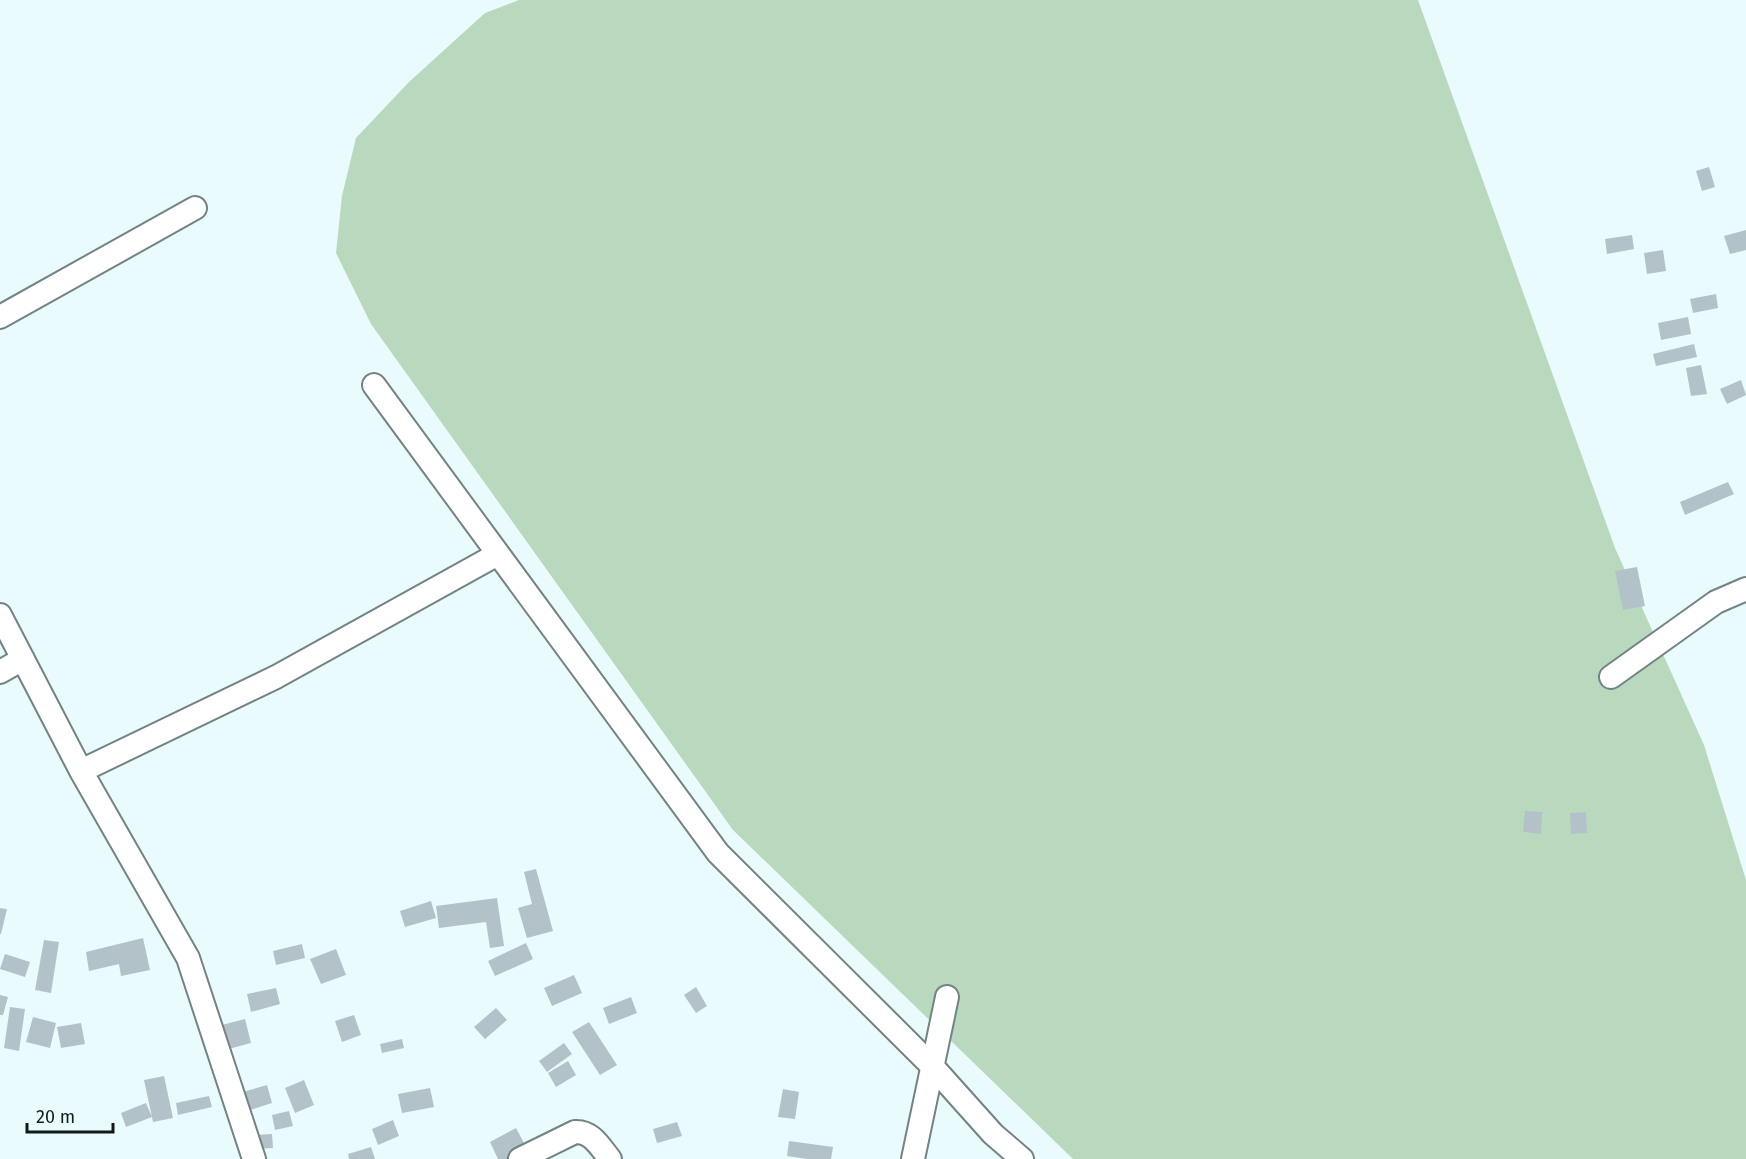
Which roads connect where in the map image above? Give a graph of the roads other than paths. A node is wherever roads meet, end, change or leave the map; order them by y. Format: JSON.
{"nodes":[{"id":1,"x":195,"y":208,"type":"dead end"},
{"id":2,"x":0,"y":317,"type":"edge"},
{"id":3,"x":374,"y":385,"type":"dead end"},
{"id":4,"x":498,"y":554,"type":"junction"},
{"id":5,"x":1746,"y":589,"type":"edge"},
{"id":6,"x":0,"y":615,"type":"edge"},
{"id":7,"x":23,"y":659,"type":"junction"},
{"id":8,"x":0,"y":672,"type":"edge"},
{"id":9,"x":1611,"y":677,"type":"dead end"},
{"id":10,"x":81,"y":771,"type":"junction"},
{"id":11,"x":947,"y":997,"type":"dead end"},
{"id":12,"x":933,"y":1067,"type":"junction"},
{"id":13,"x":254,"y":1159,"type":"edge"},
{"id":14,"x":520,"y":1159,"type":"edge"},
{"id":15,"x":610,"y":1159,"type":"edge"},
{"id":16,"x":913,"y":1159,"type":"edge"},
{"id":17,"x":1022,"y":1159,"type":"edge"}],
"edges":[{"from":1,"to":2,"type":"street"},
{"from":3,"to":4,"type":"street"},
{"from":4,"to":10,"type":"street"},
{"from":4,"to":12,"type":"street"},
{"from":5,"to":9,"type":"street"},
{"from":6,"to":7,"type":"street"},
{"from":7,"to":8,"type":"street"},
{"from":7,"to":10,"type":"street"},
{"from":10,"to":13,"type":"street"},
{"from":11,"to":12,"type":"street"},
{"from":12,"to":16,"type":"street"},
{"from":12,"to":17,"type":"street"},
{"from":14,"to":15,"type":"street"}]}
